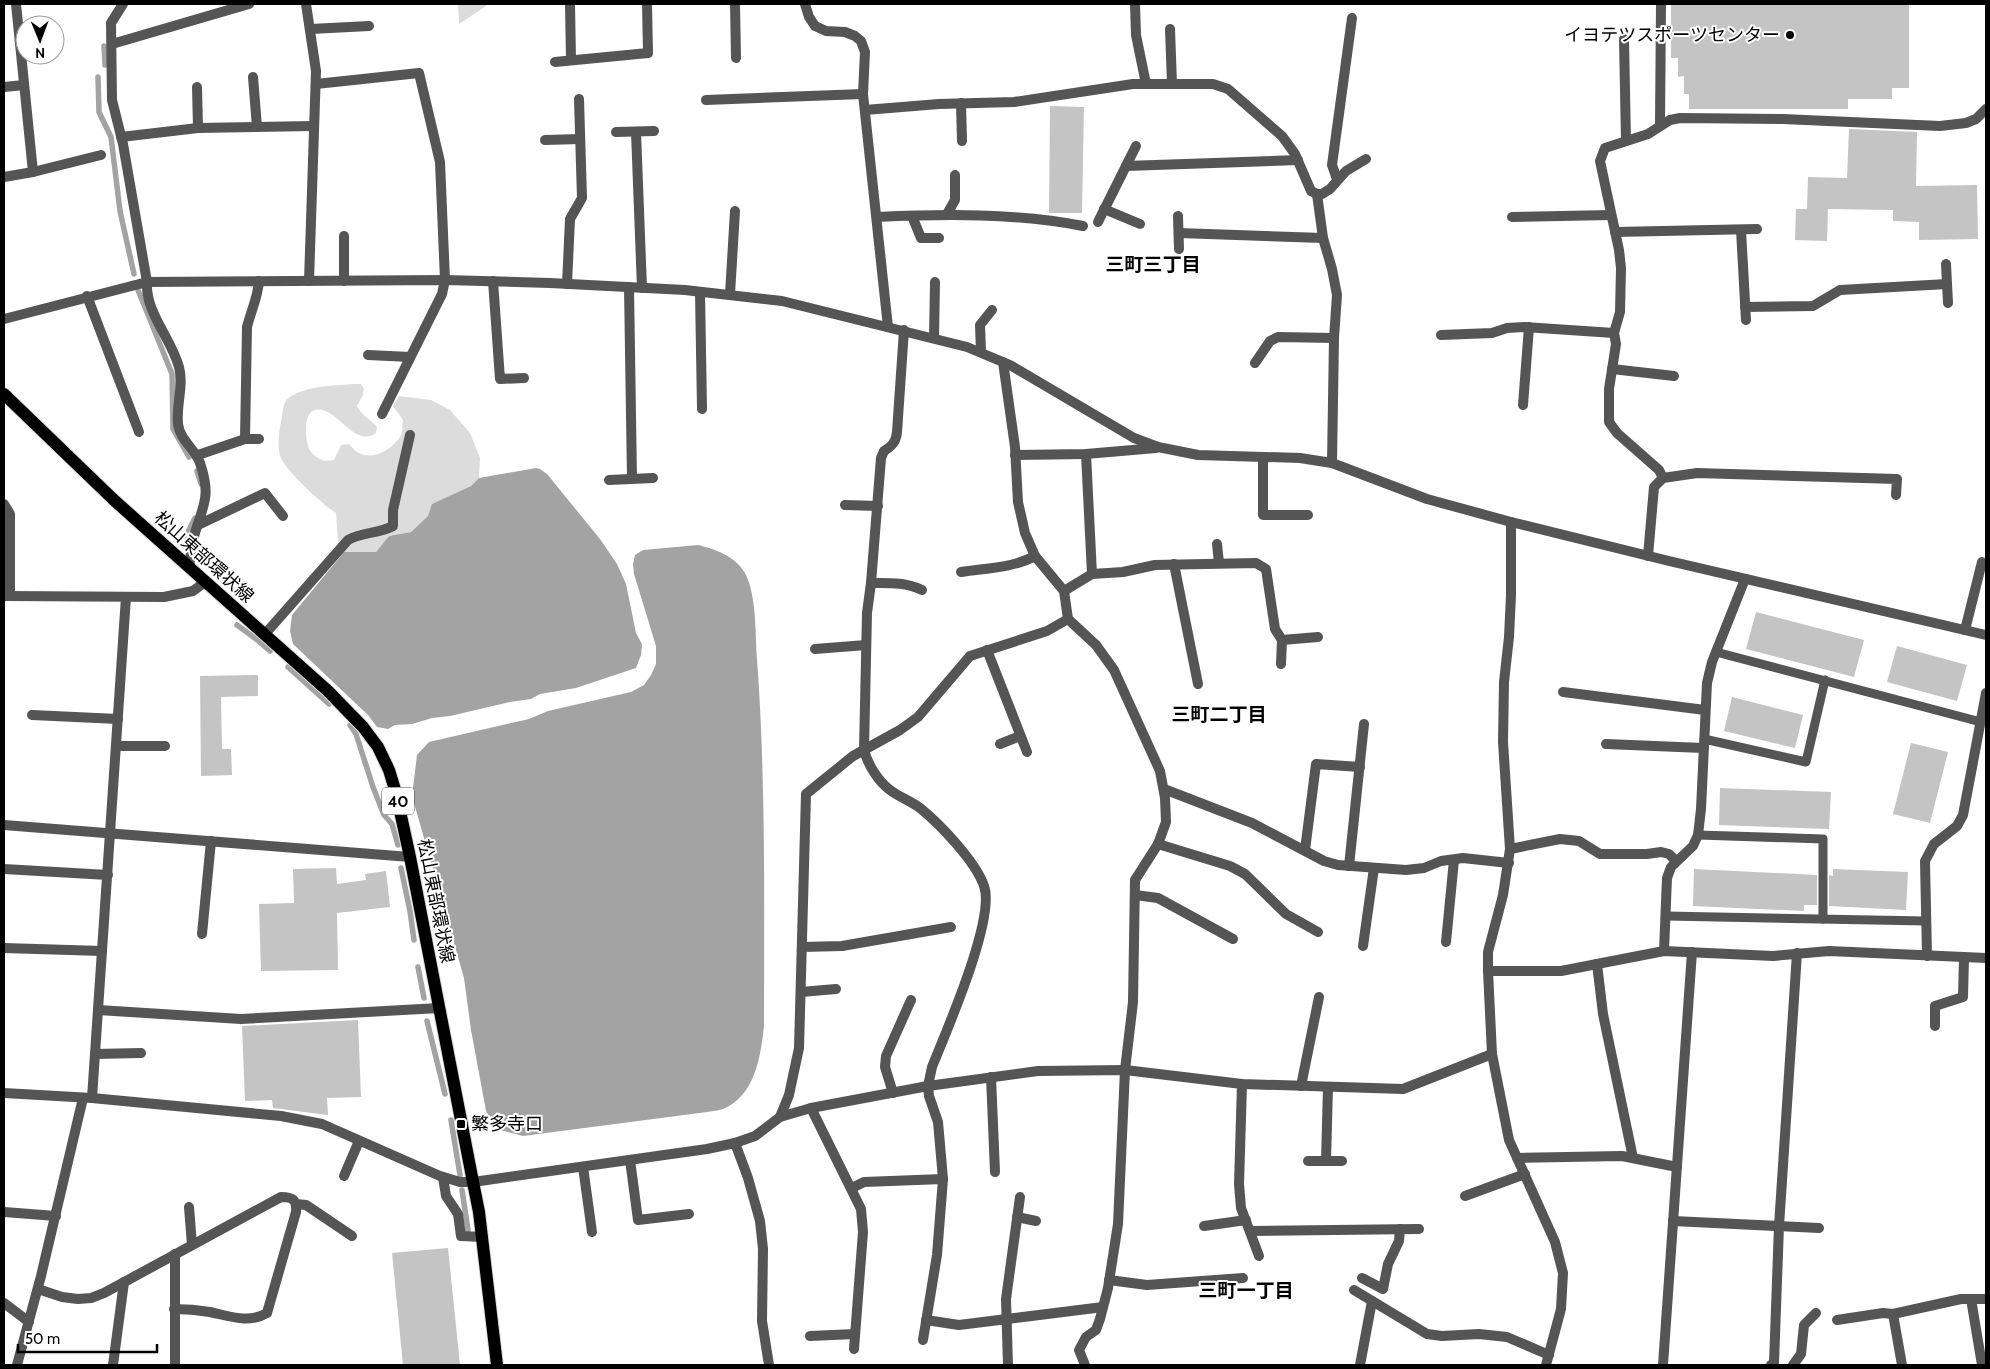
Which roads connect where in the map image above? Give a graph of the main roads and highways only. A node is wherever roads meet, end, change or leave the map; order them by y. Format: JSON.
{"nodes":[{"id":1,"x":4,"y":394,"type":"edge"},
{"id":2,"x":497,"y":1365,"type":"edge"}],
"edges":[{"from":1,"to":2,"type":"main road","name":"松山東部環状線","number":"40"}]}
